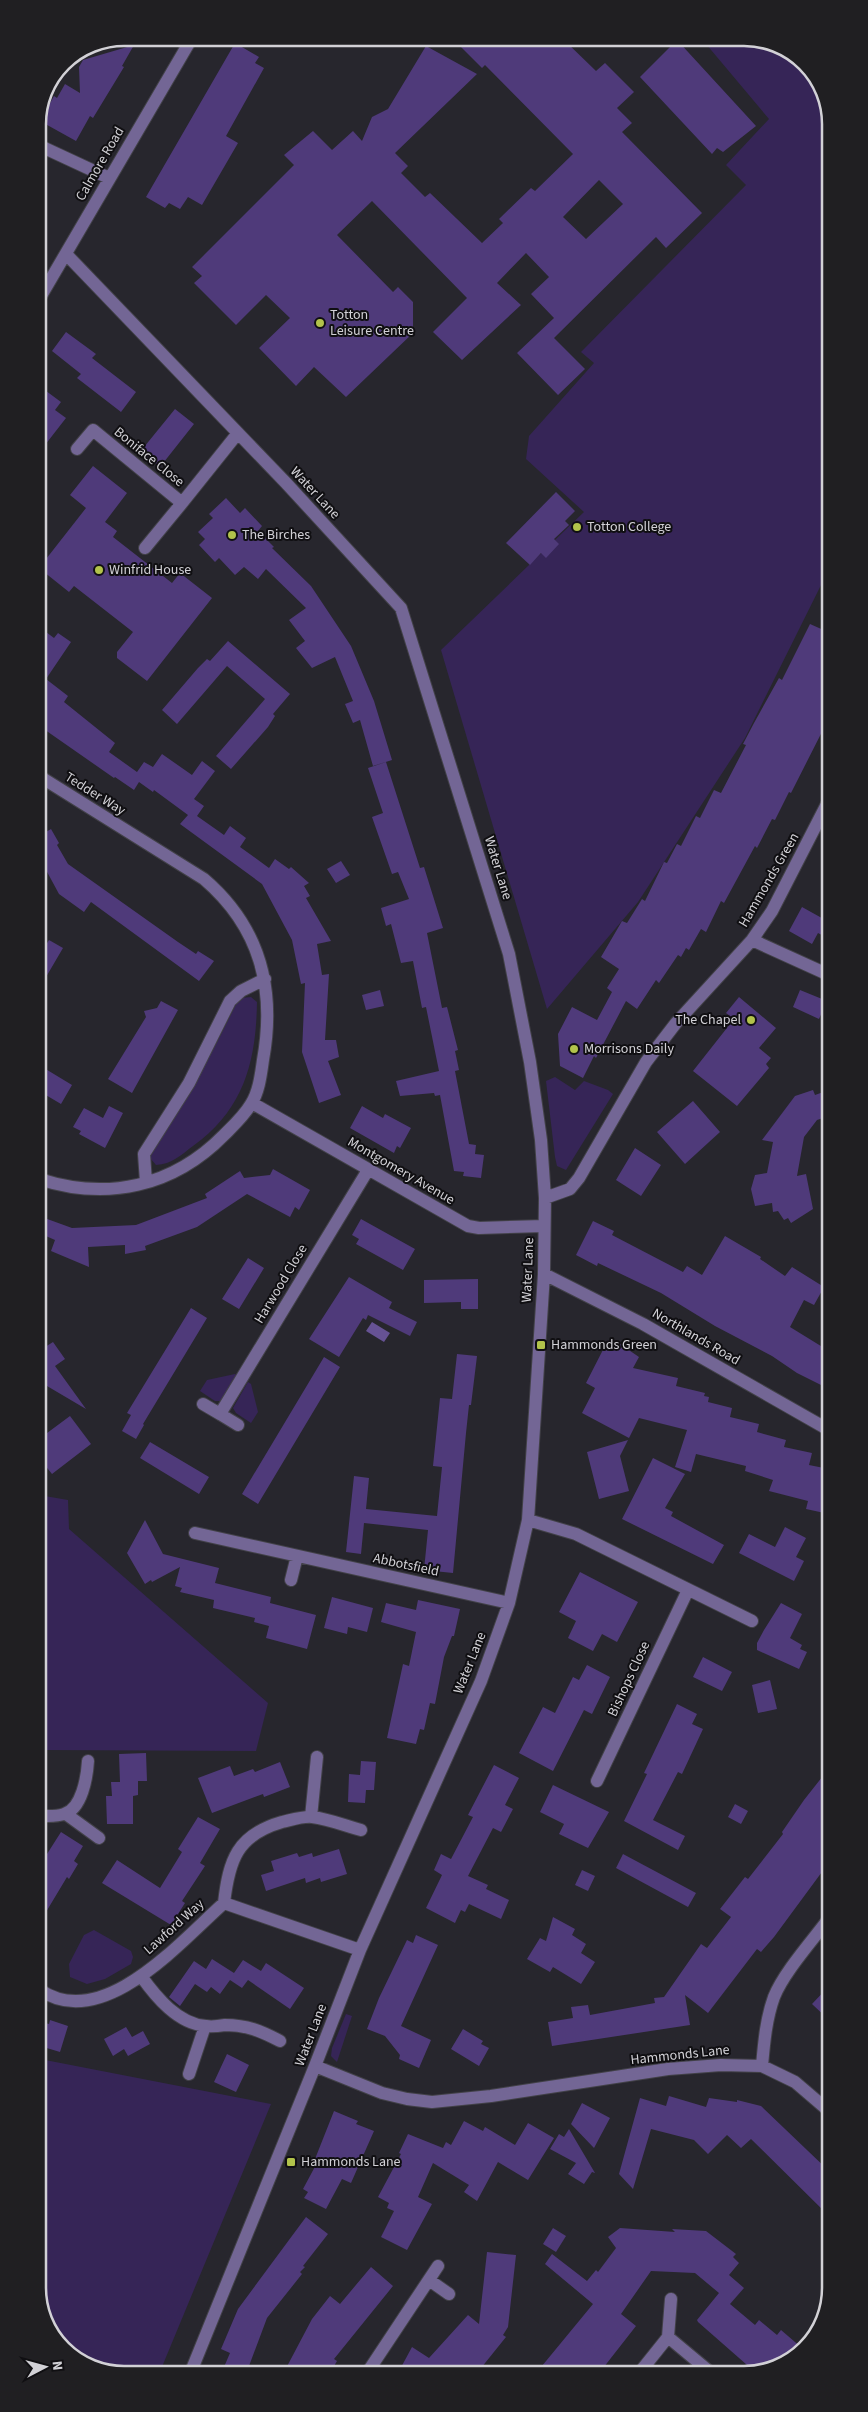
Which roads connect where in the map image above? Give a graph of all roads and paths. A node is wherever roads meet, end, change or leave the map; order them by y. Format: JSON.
{"nodes":[{"id":1,"x":187,"y":46,"type":"edge"},
{"id":2,"x":46,"y":150,"type":"edge"},
{"id":3,"x":109,"y":178,"type":"junction"},
{"id":4,"x":66,"y":254,"type":"junction"},
{"id":5,"x":46,"y":288,"type":"edge"},
{"id":6,"x":238,"y":433,"type":"junction"},
{"id":7,"x":77,"y":449,"type":"dead end"},
{"id":8,"x":182,"y":503,"type":"junction"},
{"id":9,"x":145,"y":548,"type":"dead end"},
{"id":10,"x":46,"y":781,"type":"edge"},
{"id":11,"x":822,"y":814,"type":"edge"},
{"id":12,"x":752,"y":940,"type":"junction"},
{"id":13,"x":822,"y":972,"type":"edge"},
{"id":14,"x":265,"y":979,"type":"junction"},
{"id":15,"x":252,"y":1103,"type":"junction"},
{"id":16,"x":368,"y":1170,"type":"junction"},
{"id":17,"x":46,"y":1181,"type":"edge"},
{"id":18,"x":146,"y":1182,"type":"junction"},
{"id":19,"x":545,"y":1198,"type":"junction"},
{"id":20,"x":544,"y":1226,"type":"junction"},
{"id":21,"x":544,"y":1274,"type":"junction"},
{"id":22,"x":202,"y":1404,"type":"dead end"},
{"id":23,"x":220,"y":1414,"type":"junction"},
{"id":24,"x":238,"y":1425,"type":"dead end"},
{"id":25,"x":822,"y":1426,"type":"edge"},
{"id":26,"x":528,"y":1520,"type":"junction"},
{"id":27,"x":194,"y":1533,"type":"dead end"},
{"id":28,"x":297,"y":1556,"type":"junction"},
{"id":29,"x":291,"y":1580,"type":"dead end"},
{"id":30,"x":688,"y":1590,"type":"junction"},
{"id":31,"x":509,"y":1603,"type":"junction"},
{"id":32,"x":752,"y":1622,"type":"dead end"},
{"id":33,"x":316,"y":1757,"type":"dead end"},
{"id":34,"x":88,"y":1761,"type":"dead end"},
{"id":35,"x":597,"y":1781,"type":"dead end"},
{"id":36,"x":66,"y":1814,"type":"junction"},
{"id":37,"x":46,"y":1816,"type":"edge"},
{"id":38,"x":311,"y":1816,"type":"junction"},
{"id":39,"x":361,"y":1830,"type":"dead end"},
{"id":40,"x":99,"y":1838,"type":"dead end"},
{"id":41,"x":224,"y":1903,"type":"junction"},
{"id":42,"x":822,"y":1928,"type":"edge"},
{"id":43,"x":360,"y":1950,"type":"junction"},
{"id":44,"x":141,"y":1976,"type":"junction"},
{"id":45,"x":46,"y":1993,"type":"edge"},
{"id":46,"x":205,"y":2026,"type":"junction"},
{"id":47,"x":280,"y":2041,"type":"dead end"},
{"id":48,"x":316,"y":2066,"type":"junction"},
{"id":49,"x":762,"y":2066,"type":"junction"},
{"id":50,"x":189,"y":2074,"type":"dead end"},
{"id":51,"x":822,"y":2105,"type":"edge"},
{"id":52,"x":438,"y":2266,"type":"dead end"},
{"id":53,"x":429,"y":2280,"type":"junction"},
{"id":54,"x":449,"y":2294,"type":"dead end"},
{"id":55,"x":671,"y":2299,"type":"dead end"},
{"id":56,"x":668,"y":2337,"type":"junction"},
{"id":57,"x":193,"y":2366,"type":"edge"},
{"id":58,"x":372,"y":2366,"type":"edge"},
{"id":59,"x":645,"y":2366,"type":"edge"},
{"id":60,"x":703,"y":2366,"type":"edge"}],
"edges":[{"from":1,"to":3,"type":"street","name":"Calmore Road"},
{"from":2,"to":3,"type":"street"},
{"from":3,"to":4,"type":"street","name":"Calmore Road"},
{"from":4,"to":5,"type":"street","name":"Calmore Road"},
{"from":4,"to":6,"type":"street","name":"Water Lane"},
{"from":6,"to":8,"type":"street","name":"Boniface Close"},
{"from":6,"to":19,"type":"street","name":"Water Lane"},
{"from":7,"to":8,"type":"street","name":"Boniface Close"},
{"from":8,"to":9,"type":"street","name":"Boniface Close"},
{"from":10,"to":14,"type":"street","name":"Tedder Way"},
{"from":11,"to":12,"type":"street","name":"Hammonds Green"},
{"from":12,"to":13,"type":"street"},
{"from":12,"to":19,"type":"street","name":"Hammonds Green"},
{"from":14,"to":15,"type":"street","name":"Tedder Way"},
{"from":14,"to":18,"type":"street"},
{"from":15,"to":16,"type":"street","name":"Montgomery Avenue"},
{"from":15,"to":18,"type":"street"},
{"from":16,"to":20,"type":"street","name":"Montgomery Avenue"},
{"from":16,"to":23,"type":"street","name":"Harwood Close"},
{"from":17,"to":18,"type":"street"},
{"from":19,"to":20,"type":"street","name":"Water Lane"},
{"from":20,"to":21,"type":"street","name":"Water Lane"},
{"from":21,"to":25,"type":"street","name":"Northlands Road"},
{"from":21,"to":26,"type":"street","name":"Water Lane"},
{"from":22,"to":23,"type":"street"},
{"from":23,"to":24,"type":"street"},
{"from":26,"to":30,"type":"street"},
{"from":26,"to":31,"type":"street","name":"Water Lane"},
{"from":27,"to":28,"type":"street","name":"Abbotsfield"},
{"from":28,"to":29,"type":"street"},
{"from":28,"to":31,"type":"street","name":"Abbotsfield"},
{"from":30,"to":32,"type":"street"},
{"from":30,"to":35,"type":"street","name":"Bishops Close"},
{"from":31,"to":43,"type":"street","name":"Water Lane"},
{"from":33,"to":38,"type":"street"},
{"from":34,"to":36,"type":"street"},
{"from":36,"to":37,"type":"street"},
{"from":36,"to":40,"type":"street"},
{"from":38,"to":39,"type":"street"},
{"from":38,"to":41,"type":"street"},
{"from":41,"to":43,"type":"street","name":"Lawford Way"},
{"from":41,"to":44,"type":"street","name":"Lawford Way"},
{"from":42,"to":49,"type":"street"},
{"from":43,"to":48,"type":"street","name":"Water Lane"},
{"from":44,"to":45,"type":"street","name":"Lawford Way"},
{"from":44,"to":46,"type":"street"},
{"from":46,"to":47,"type":"street"},
{"from":46,"to":50,"type":"street"},
{"from":48,"to":49,"type":"street","name":"Hammonds Lane"},
{"from":48,"to":57,"type":"street","name":"Water Lane"},
{"from":49,"to":51,"type":"street","name":"Hammonds Lane"},
{"from":52,"to":53,"type":"street"},
{"from":53,"to":54,"type":"street"},
{"from":53,"to":58,"type":"street"},
{"from":55,"to":56,"type":"street"},
{"from":56,"to":59,"type":"street"},
{"from":56,"to":60,"type":"street"}]}
